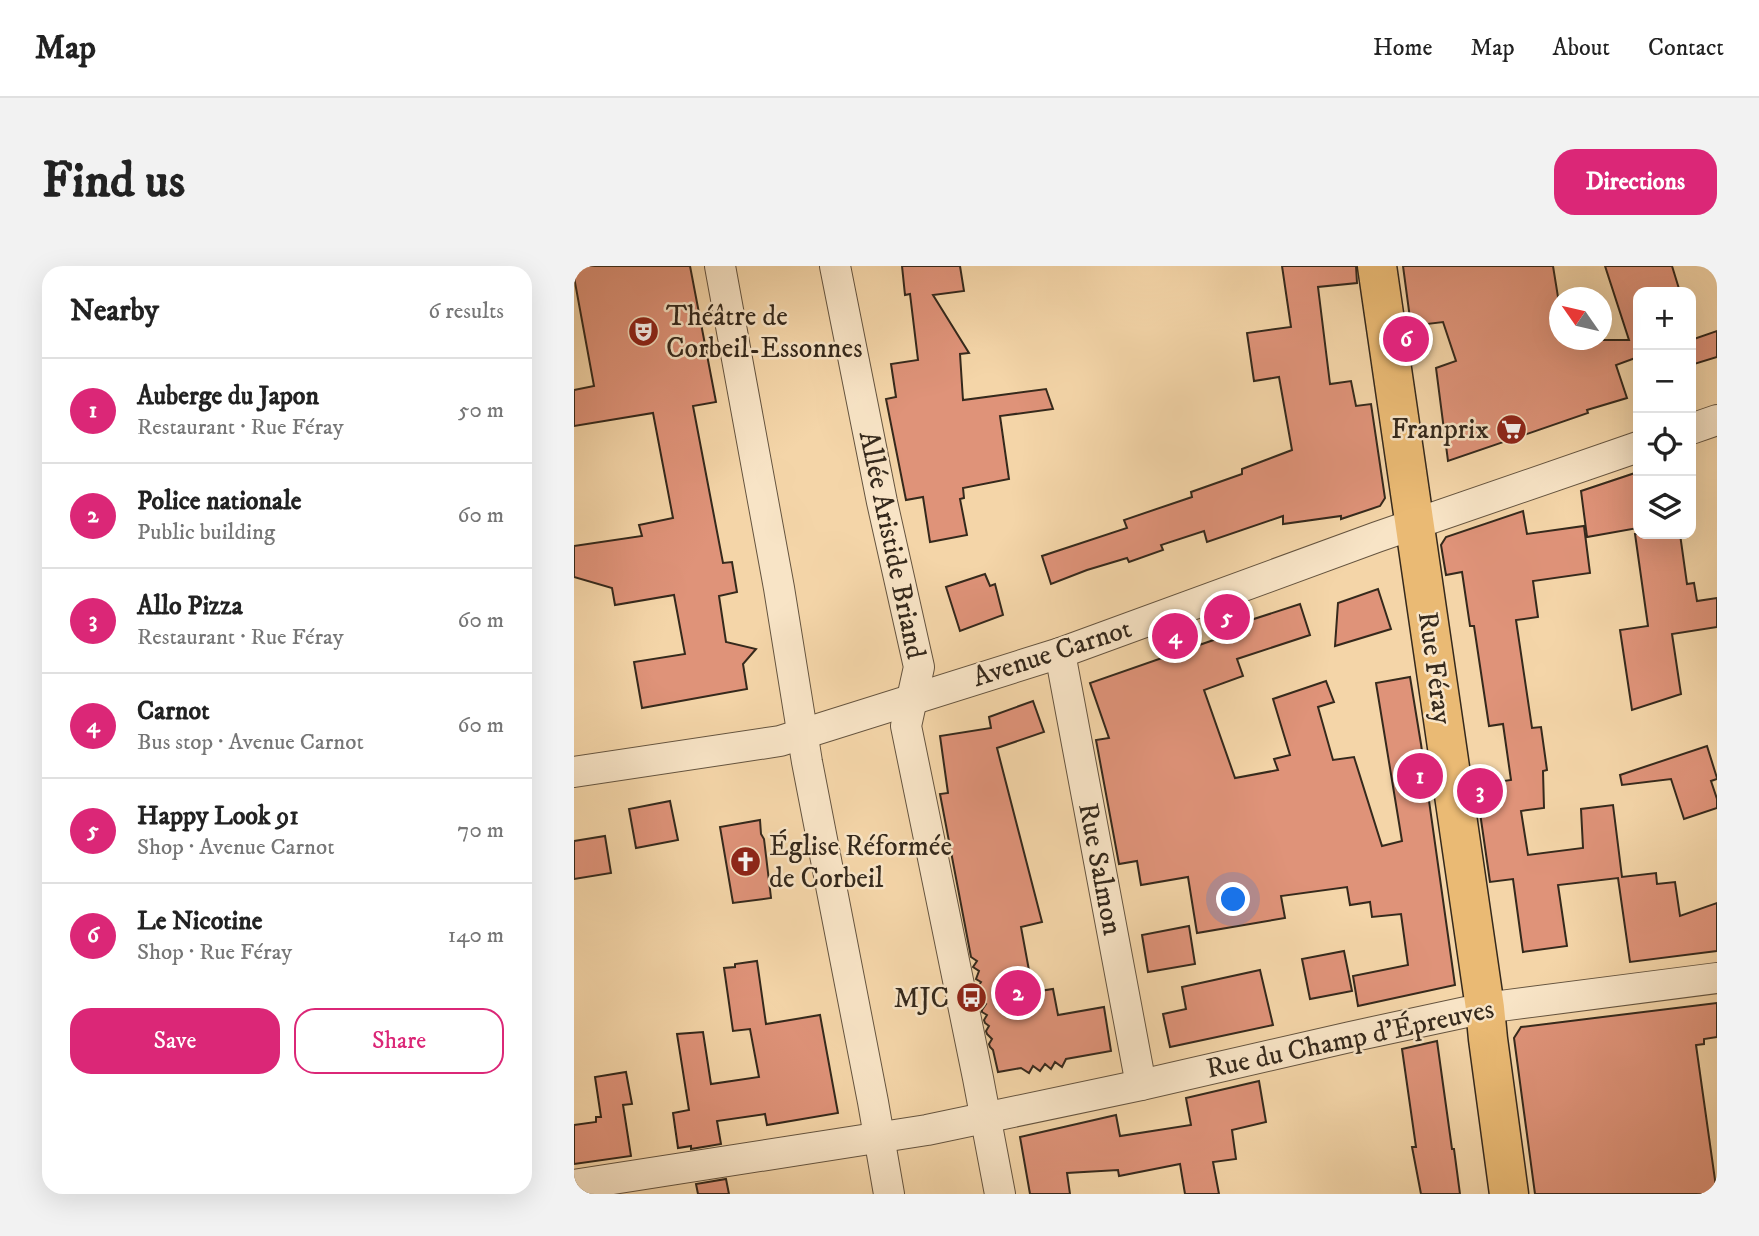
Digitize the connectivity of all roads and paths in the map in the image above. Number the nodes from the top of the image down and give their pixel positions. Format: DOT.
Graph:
graph roads {
  1 [pos="720,266"];
  2 [pos="835,266"];
  3 [pos="1377,266"];
  4 [pos="1717,420"];
  5 [pos="1696,427"];
  6 [pos="1633,449"];
  7 [pos="1415,525"];
  8 [pos="1060,653"];
  9 [pos="912,698"];
  10 [pos="802,735"];
  11 [pos="574,772"];
  12 [pos="1717,978"];
  13 [pos="1485,1008"];
  14 [pos="1141,1086"];
  15 [pos="985,1119"];
  16 [pos="879,1139"];
  17 [pos="574,1185"];
  18 [pos="889,1194"];
  19 [pos="1000,1194"];
  20 [pos="1509,1194"];
  1 -- 10 [label="street"];
  2 -- 9 [label="street, Allée Aristide Briand"];
  3 -- 7 [label="main road, Rue Féray"];
  4 -- 5 [label="street"];
  6 -- 7 [label="street, Avenue Carnot"];
  7 -- 8 [label="street, Avenue Carnot"];
  7 -- 13 [label="main road, Rue Féray"];
  8 -- 9 [label="street, Avenue Carnot"];
  8 -- 14 [label="street, Rue Salmon"];
  9 -- 10 [label="street, Avenue Carnot"];
  9 -- 15 [label="street, Allée Aristide Briand"];
  10 -- 11 [label="street, Avenue Carnot"];
  10 -- 16 [label="street"];
  12 -- 13 [label="street, Rue du Champ d'Épreuves"];
  13 -- 14 [label="street, Rue du Champ d'Épreuves"];
  13 -- 20 [label="main road, Rue Féray"];
  14 -- 15 [label="street, Rue du Champ d'Épreuves"];
  15 -- 16 [label="street, Rue du Champ d'Épreuves"];
  15 -- 19 [label="street, Allée Aristide Briand"];
  16 -- 17 [label="street, Rue du Champ d'Épreuves"];
  16 -- 18 [label="street"];
}
